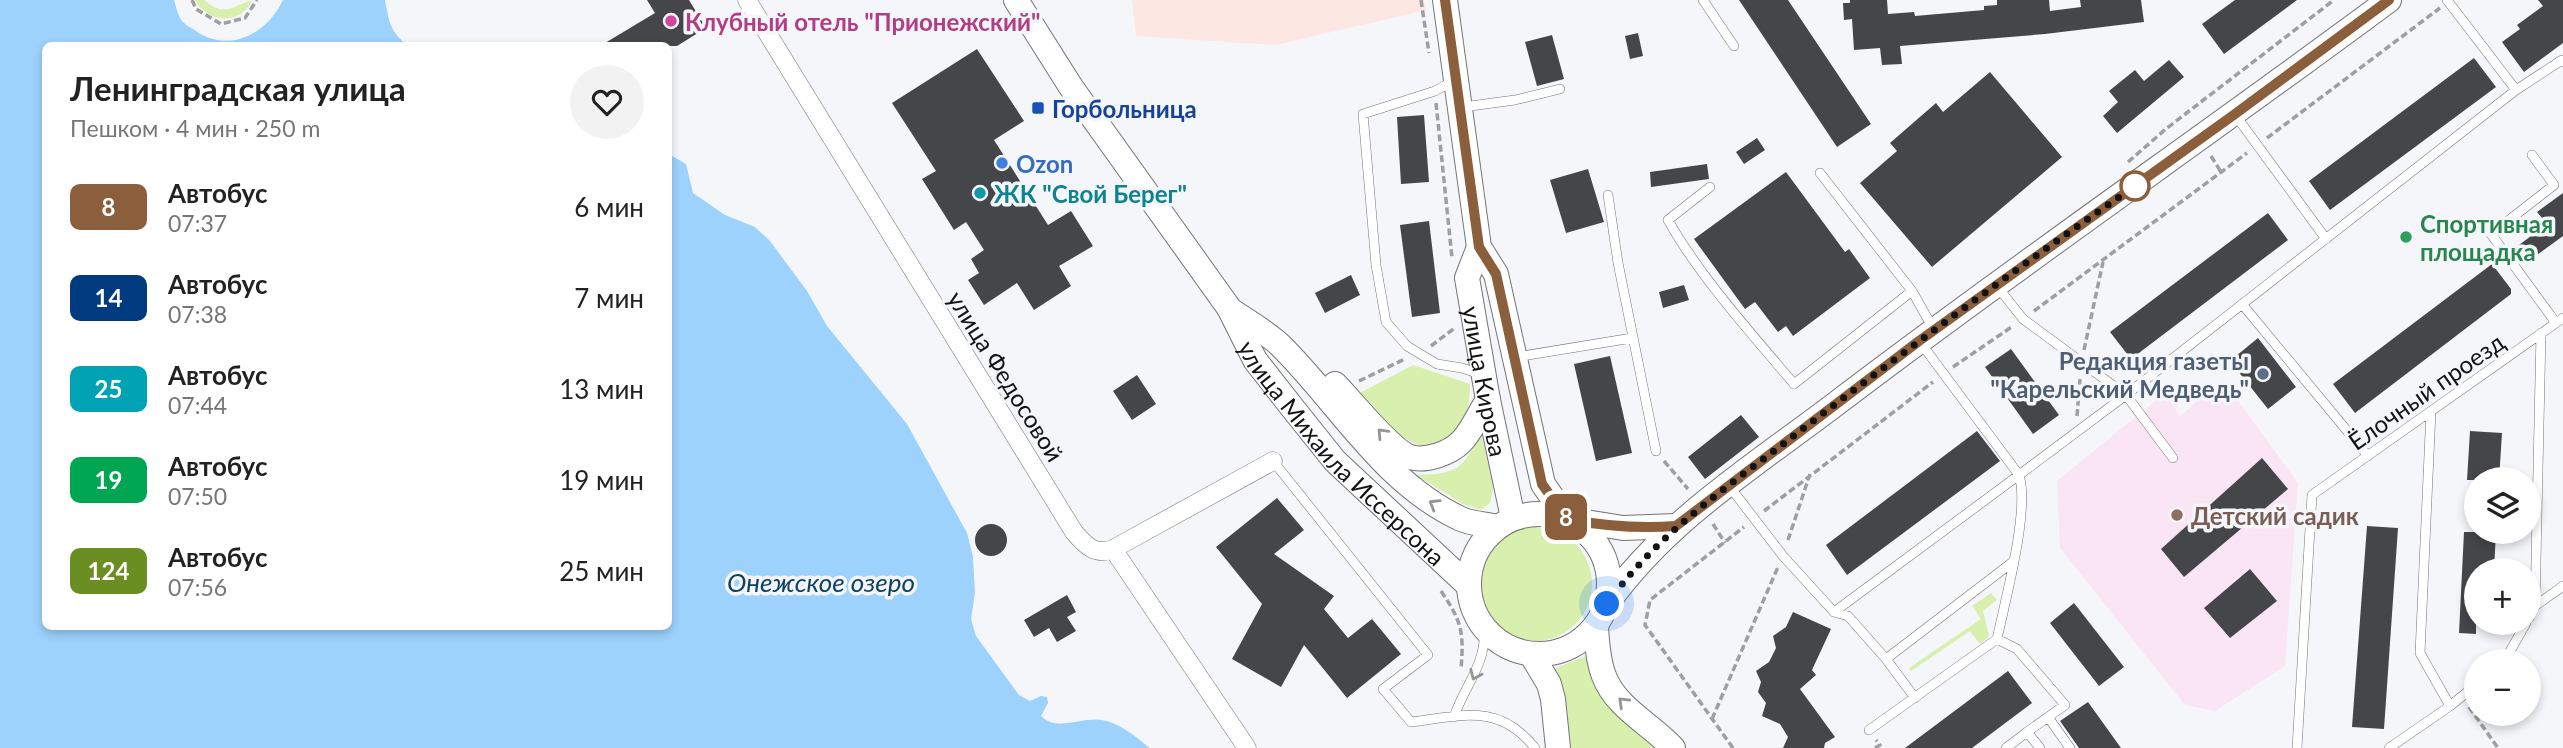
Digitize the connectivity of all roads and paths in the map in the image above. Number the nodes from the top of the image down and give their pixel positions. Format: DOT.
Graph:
graph roads {
  1 [pos="192,0"];
  2 [pos="257,0"];
  3 [pos="747,0"];
  4 [pos="1016,0"];
  5 [pos="1421,0"];
  6 [pos="1445,0"];
  7 [pos="1703,0"];
  8 [pos="2389,0"];
  9 [pos="2448,1"];
  10 [pos="1734,46"];
  11 [pos="2563,62"];
  12 [pos="1457,78"];
  13 [pos="1560,89"];
  14 [pos="2516,90"];
  15 [pos="1435,91"];
  16 [pos="1461,107"];
  17 [pos="2235,114"];
  18 [pos="2257,146"];
  19 [pos="2532,155"];
  20 [pos="1820,173"];
  21 [pos="1710,187"];
  22 [pos="1608,195"];
  23 [pos="2326,239"];
  24 [pos="1479,247"];
  25 [pos="2103,260"];
  26 [pos="1453,268"];
  27 [pos="1996,285"];
  28 [pos="1912,291"];
  29 [pos="2242,304"];
  30 [pos="1228,308"];
  31 [pos="2023,319"];
  32 [pos="2559,320"];
  33 [pos="1458,326"];
  34 [pos="2541,333"];
  35 [pos="1926,335"];
  36 [pos="1632,338"];
  37 [pos="1278,343"];
  38 [pos="1418,353"];
  39 [pos="1515,357"];
  40 [pos="2082,362"];
  41 [pos="1944,374"];
  42 [pos="1353,384"];
  43 [pos="1486,388"];
  44 [pos="2126,395"];
  45 [pos="2431,411"];
  46 [pos="2076,432"];
  47 [pos="1656,452"];
  48 [pos="2368,456"];
  49 [pos="2174,458"];
  50 [pos="1273,461"];
  51 [pos="1811,473"];
  52 [pos="2020,475"];
  53 [pos="1729,485"];
  54 [pos="1692,493"];
  55 [pos="1567,519"];
  56 [pos="1505,523"];
  57 [pos="1676,526"];
  58 [pos="1113,549"];
  59 [pos="1783,556"];
  60 [pos="2536,558"];
  61 [pos="2014,561"];
  62 [pos="1468,585"];
  63 [pos="2563,586"];
  64 [pos="1440,590"];
  65 [pos="2541,602"];
  66 [pos="1607,604"];
  67 [pos="1834,611"];
  68 [pos="1596,627"];
  69 [pos="1485,629"];
  70 [pos="1997,639"];
  71 [pos="1531,654"];
  72 [pos="1886,659"];
  73 [pos="1460,678"];
  74 [pos="2462,697"];
  75 [pos="1915,698"];
  76 [pos="2450,706"];
  77 [pos="1454,717"];
  78 [pos="2048,717"];
  79 [pos="1712,719"];
  80 [pos="1869,730"];
  81 [pos="2027,732"];
  82 [pos="1247,748"];
  83 [pos="1535,748"];
  84 [pos="1558,748"];
  85 [pos="1673,748"];
  86 [pos="2006,748"];
  87 [pos="2040,748"];
  88 [pos="2070,748"];
  89 [pos="2297,748"];
  90 [pos="2389,748"];
  91 [pos="2498,748"];
  1 -- 2 [label="path"];
  3 -- 58 [label="street, улица Федосовой"];
  4 -- 30 [label="main road, улица Михаила Иссерсона"];
  5 -- 15 [label="path"];
  6 -- 12 [label="main road, улица Кирова"];
  7 -- 10 [label="lane"];
  8 -- 17 [label="main road"];
  9 -- 14 [label="lane"];
  9 -- 18 [label="path"];
  11 -- 14 [label="lane"];
  12 -- 15 [label="lane"];
  12 -- 16 [label="main road, улица Кирова"];
  13 -- 16 [label="lane"];
  14 -- 23 [label="lane"];
  15 -- 26 [label="path"];
  15 -- 38 [label="lane"];
  16 -- 24 [label="main road, улица Кирова"];
  17 -- 18 [label="lane"];
  17 -- 27 [label="main road"];
  18 -- 23 [label="lane"];
  18 -- 25 [label="path"];
  19 -- 32 [label="lane"];
  20 -- 28 [label="lane"];
  21 -- 28 [label="lane"];
  22 -- 36 [label="lane"];
  23 -- 29 [label="lane"];
  24 -- 39 [label="main road, улица Кирова"];
  24 -- 43 [label="main road, улица Кирова"];
  25 -- 31 [label="path"];
  25 -- 40 [label="path"];
  27 -- 31 [label="lane"];
  27 -- 35 [label="main road"];
  28 -- 35 [label="lane"];
  29 -- 44 [label="lane"];
  29 -- 48 [label="lane"];
  30 -- 37 [label="main road, улица Михаила Иссерсона"];
  30 -- 62 [label="main road, улица Михаила Иссерсона"];
  31 -- 40 [label="lane"];
  31 -- 41 [label="path"];
  32 -- 34 [label="lane, Ёлочный проезд"];
  33 -- 38 [label="path"];
  34 -- 45 [label="lane, Ёлочный проезд"];
  34 -- 60 [label="lane"];
  35 -- 41 [label="lane"];
  35 -- 53 [label="main road"];
  36 -- 39 [label="lane"];
  36 -- 47 [label="lane"];
  43 -- 37 [label="main road, one-way"];
  56 -- 37 [label="main road, улица Михаила Иссерсона, one-way"];
  38 -- 42 [label="path"];
  38 -- 43 [label="lane"];
  39 -- 55 [label="main road, улица Кирова"];
  40 -- 44 [label="lane"];
  40 -- 46 [label="path"];
  41 -- 52 [label="lane"];
  43 -- 56 [label="main road, улица Кирова"];
  44 -- 46 [label="lane"];
  44 -- 49 [label="lane"];
  45 -- 48 [label="lane, Ёлочный проезд"];
  45 -- 76 [label="lane"];
  46 -- 52 [label="lane"];
  47 -- 54 [label="path"];
  48 -- 89 [label="lane, Ёлочный проезд"];
  50 -- 58 [label="street"];
  50 -- 77 [label="lane"];
  51 -- 59 [label="path"];
  52 -- 61 [label="lane"];
  52 -- 67 [label="lane"];
  53 -- 57 [label="main road"];
  53 -- 59 [label="lane"];
  55 -- 56 [label="main road"];
  55 -- 57 [label="main road"];
  55 -- 66 [label="main road"];
  56 -- 62 [label="main road"];
  57 -- 66 [label="main road"];
  58 -- 82 [label="street"];
  59 -- 67 [label="lane"];
  59 -- 79 [label="path"];
  61 -- 70 [label="lane"];
  61 -- 72 [label="lane"];
  62 -- 69 [label="main road"];
  63 -- 65 [label="lane"];
  64 -- 73 [label="path"];
  66 -- 68 [label="main road"];
  67 -- 72 [label="lane"];
  68 -- 71 [label="main road"];
  85 -- 68 [label="main road, one-way"];
  69 -- 71 [label="main road"];
  69 -- 77 [label="lane, one-way"];
  70 -- 75 [label="lane"];
  70 -- 78 [label="lane"];
  71 -- 84 [label="main road"];
  72 -- 75 [label="lane"];
  74 -- 76 [label="lane"];
  74 -- 91 [label="path"];
  75 -- 80 [label="lane"];
  76 -- 90 [label="lane"];
  77 -- 83 [label="lane"];
  78 -- 81 [label="lane"];
  78 -- 88 [label="lane"];
  81 -- 86 [label="lane"];
  81 -- 87 [label="lane"];
}
